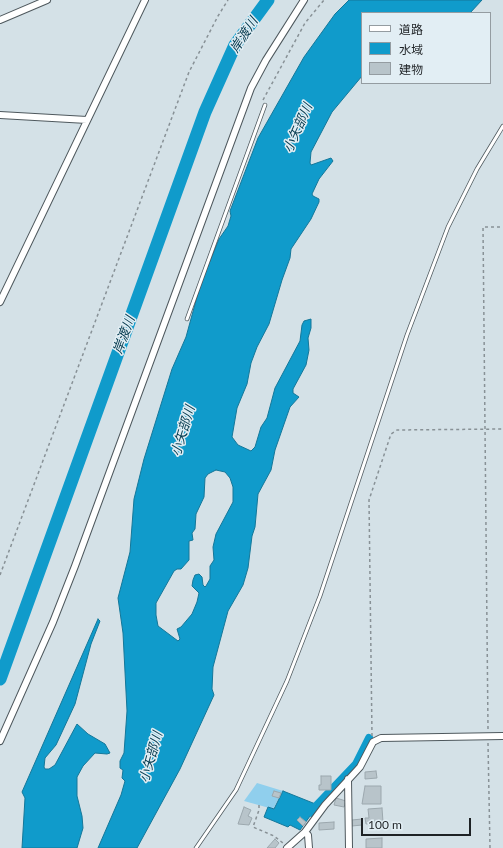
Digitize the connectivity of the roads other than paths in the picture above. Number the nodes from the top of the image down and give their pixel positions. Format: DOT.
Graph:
graph roads {
  1 [pos="47,0"];
  2 [pos="145,0"];
  3 [pos="304,0"];
  4 [pos="0,20"];
  5 [pos="265,105"];
  6 [pos="0,115"];
  7 [pos="87,120"];
  8 [pos="503,126"];
  9 [pos="0,302"];
  10 [pos="187,319"];
  11 [pos="503,736"];
  12 [pos="0,741"];
  13 [pos="348,779"];
  14 [pos="305,832"];
  15 [pos="196,848"];
  16 [pos="288,848"];
  17 [pos="309,848"];
  18 [pos="349,848"];
  1 -- 4 [label="street"];
  2 -- 7 [label="street"];
  3 -- 12 [label="street"];
  5 -- 10 [label="lane"];
  6 -- 7 [label="street"];
  7 -- 9 [label="street"];
  8 -- 15 [label="lane"];
  11 -- 13 [label="street"];
  13 -- 14 [label="street"];
  13 -- 18 [label="street"];
  14 -- 16 [label="street"];
  14 -- 17 [label="street"];
}
